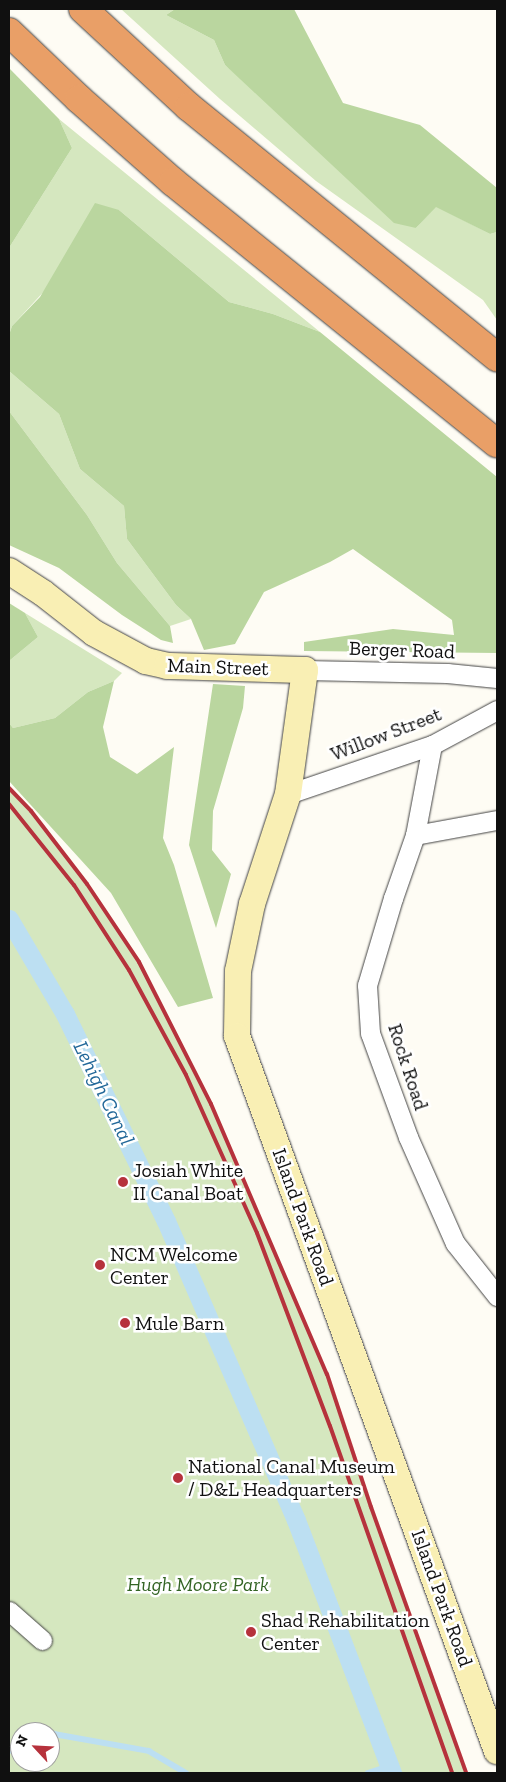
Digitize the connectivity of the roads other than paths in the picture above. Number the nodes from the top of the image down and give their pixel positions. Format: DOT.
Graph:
graph roads {
  1 [pos="83,9"];
  2 [pos="9,32"];
  3 [pos="497,357"];
  4 [pos="497,443"];
  5 [pos="9,571"];
  6 [pos="305,670"];
  7 [pos="497,678"];
  8 [pos="497,710"];
  9 [pos="432,745"];
  10 [pos="288,794"];
  11 [pos="497,820"];
  12 [pos="415,835"];
  13 [pos="497,1296"];
  14 [pos="9,1611"];
  15 [pos="42,1640"];
  16 [pos="497,1751"];
  1 -- 3 [label="highway"];
  2 -- 4 [label="highway"];
  5 -- 6 [label="main road, Main Street"];
  6 -- 7 [label="street, Berger Road"];
  6 -- 10 [label="main road, Island Park Road"];
  8 -- 9 [label="street, Willow Street"];
  9 -- 10 [label="street, Willow Street"];
  9 -- 12 [label="street, Rock Road"];
  10 -- 16 [label="main road, Island Park Road"];
  11 -- 12 [label="street"];
  12 -- 13 [label="street, Rock Road"];
  14 -- 15 [label="street"];
}
